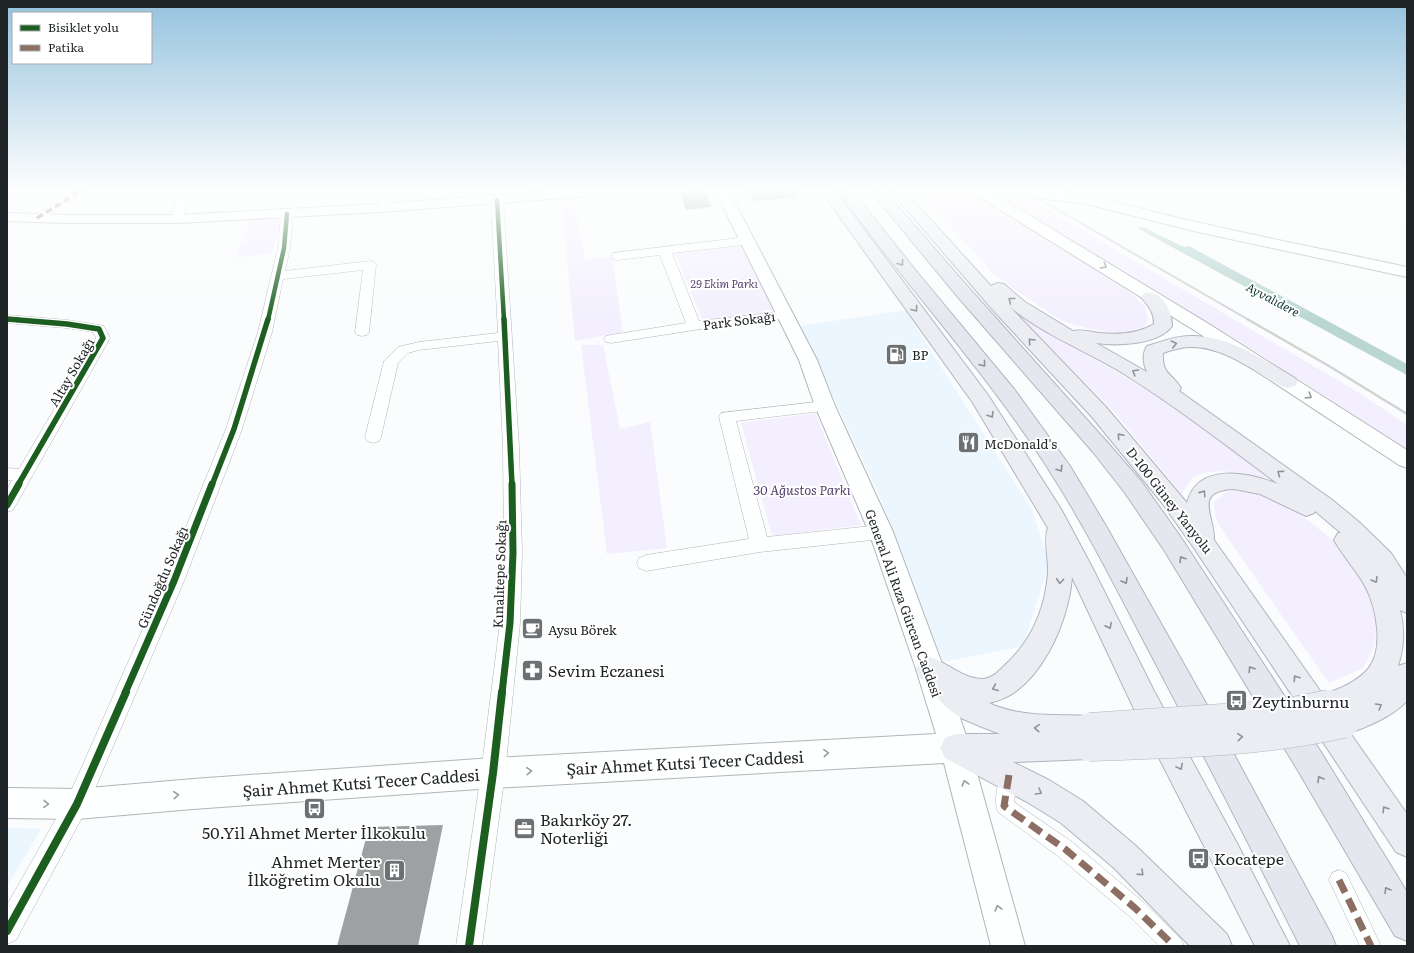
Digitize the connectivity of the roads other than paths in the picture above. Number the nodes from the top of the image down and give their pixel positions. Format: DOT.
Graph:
graph roads {
  1 [pos="285,232"];
  2 [pos="499,232"];
  3 [pos="743,232"];
  4 [pos="859,232"];
  5 [pos="878,232"];
  6 [pos="913,232"];
  7 [pos="934,232"];
  8 [pos="1049,232"];
  9 [pos="1223,232"];
  10 [pos="1258,232"];
  11 [pos="748,241"];
  12 [pos="946,246"];
  13 [pos="665,251"];
  14 [pos="617,256"];
  15 [pos="1407,265"];
  16 [pos="1407,272"];
  17 [pos="278,276"];
  18 [pos="1150,296"];
  19 [pos="785,315"];
  20 [pos="7,319"];
  21 [pos="694,326"];
  22 [pos="1052,327"];
  23 [pos="362,332"];
  24 [pos="504,336"];
  25 [pos="611,339"];
  26 [pos="1288,382"];
  27 [pos="825,406"];
  28 [pos="1192,409"];
  29 [pos="374,437"];
  30 [pos="1407,460"];
  31 [pos="7,474"];
  32 [pos="25,475"];
  33 [pos="7,505"];
  34 [pos="1053,515"];
  35 [pos="881,532"];
  36 [pos="1204,544"];
  37 [pos="760,545"];
  38 [pos="646,563"];
  39 [pos="1407,602"];
  40 [pos="930,669"];
  41 [pos="1407,675"];
  42 [pos="1336,714"];
  43 [pos="1089,737"];
  44 [pos="955,748"];
  45 [pos="493,773"];
  46 [pos="1009,775"];
  47 [pos="7,803"];
  48 [pos="77,804"];
  49 [pos="1407,841"];
  50 [pos="1339,880"];
  51 [pos="1407,924"];
  52 [pos="7,931"];
  53 [pos="469,946"];
  54 [pos="1008,946"];
  55 [pos="1174,946"];
  56 [pos="1215,946"];
  57 [pos="1273,946"];
  58 [pos="1319,946"];
  59 [pos="1371,946"];
  1 -- 17 [label="street, Gündoğdu Sokağı"];
  2 -- 24 [label="street, Kınalıtepe Sokağı"];
  3 -- 11 [label="main road, General Ali Rıza Gürcan Caddesi"];
  4 -- 34 [label="main road, one-way"];
  5 -- 58 [label="highway, one-way"];
  51 -- 6 [label="highway, one-way"];
  7 -- 12 [label="main road, D-100 Güney Yanyolu"];
  8 -- 18 [label="main road, one-way"];
  9 -- 16 [label="main road"];
  10 -- 15 [label="main road"];
  11 -- 13 [label="street"];
  11 -- 19 [label="main road, General Ali Rıza Gürcan Caddesi"];
  22 -- 12 [label="main road, one-way"];
  36 -- 12 [label="main road, D-100 Güney Yanyolu, one-way"];
  13 -- 14 [label="street"];
  13 -- 21 [label="street, Park Sokağı"];
  17 -- 23 [label="street"];
  17 -- 48 [label="street, Gündoğdu Sokağı"];
  18 -- 22 [label="main road"];
  18 -- 26 [label="main road"];
  19 -- 21 [label="street, Park Sokağı"];
  19 -- 27 [label="main road, General Ali Rıza Gürcan Caddesi"];
  20 -- 32 [label="street, Altay Sokağı"];
  21 -- 25 [label="street, Park Sokağı"];
  28 -- 22 [label="main road, one-way"];
  24 -- 29 [label="street"];
  24 -- 45 [label="street, Kınalıtepe Sokağı"];
  28 -- 26 [label="main road, one-way"];
  26 -- 30 [label="main road, one-way"];
  27 -- 35 [label="main road, General Ali Rıza Gürcan Caddesi"];
  27 -- 37 [label="street"];
  39 -- 28 [label="main road, one-way"];
  31 -- 32 [label="street"];
  32 -- 33 [label="street, Altay Sokağı"];
  34 -- 40 [label="main road, one-way"];
  34 -- 57 [label="main road, one-way"];
  35 -- 37 [label="street"];
  35 -- 40 [label="main road, General Ali Rıza Gürcan Caddesi"];
  36 -- 42 [label="main road, one-way"];
  49 -- 36 [label="main road, D-100 Güney Yanyolu, one-way"];
  37 -- 38 [label="street"];
  43 -- 40 [label="main road, one-way"];
  40 -- 44 [label="main road, General Ali Rıza Gürcan Caddesi"];
  42 -- 41 [label="main road, one-way"];
  42 -- 43 [label="main road, bridge"];
  43 -- 44 [label="main road"];
  45 -- 44 [label="main road, Şair Ahmet Kutsi Tecer Caddesi, one-way"];
  44 -- 46 [label="main road"];
  54 -- 44 [label="main road, General Ali Rıza Gürcan Caddesi, one-way"];
  48 -- 45 [label="main road, Şair Ahmet Kutsi Tecer Caddesi, one-way"];
  45 -- 53 [label="street, Kınalıtepe Sokağı"];
  46 -- 55 [label="street"];
  46 -- 56 [label="main road, one-way"];
  47 -- 48 [label="main road, Şair Ahmet Kutsi Tecer Caddesi, one-way"];
  48 -- 52 [label="street, Gündoğdu Sokağı"];
  50 -- 59 [label="street"];
}
